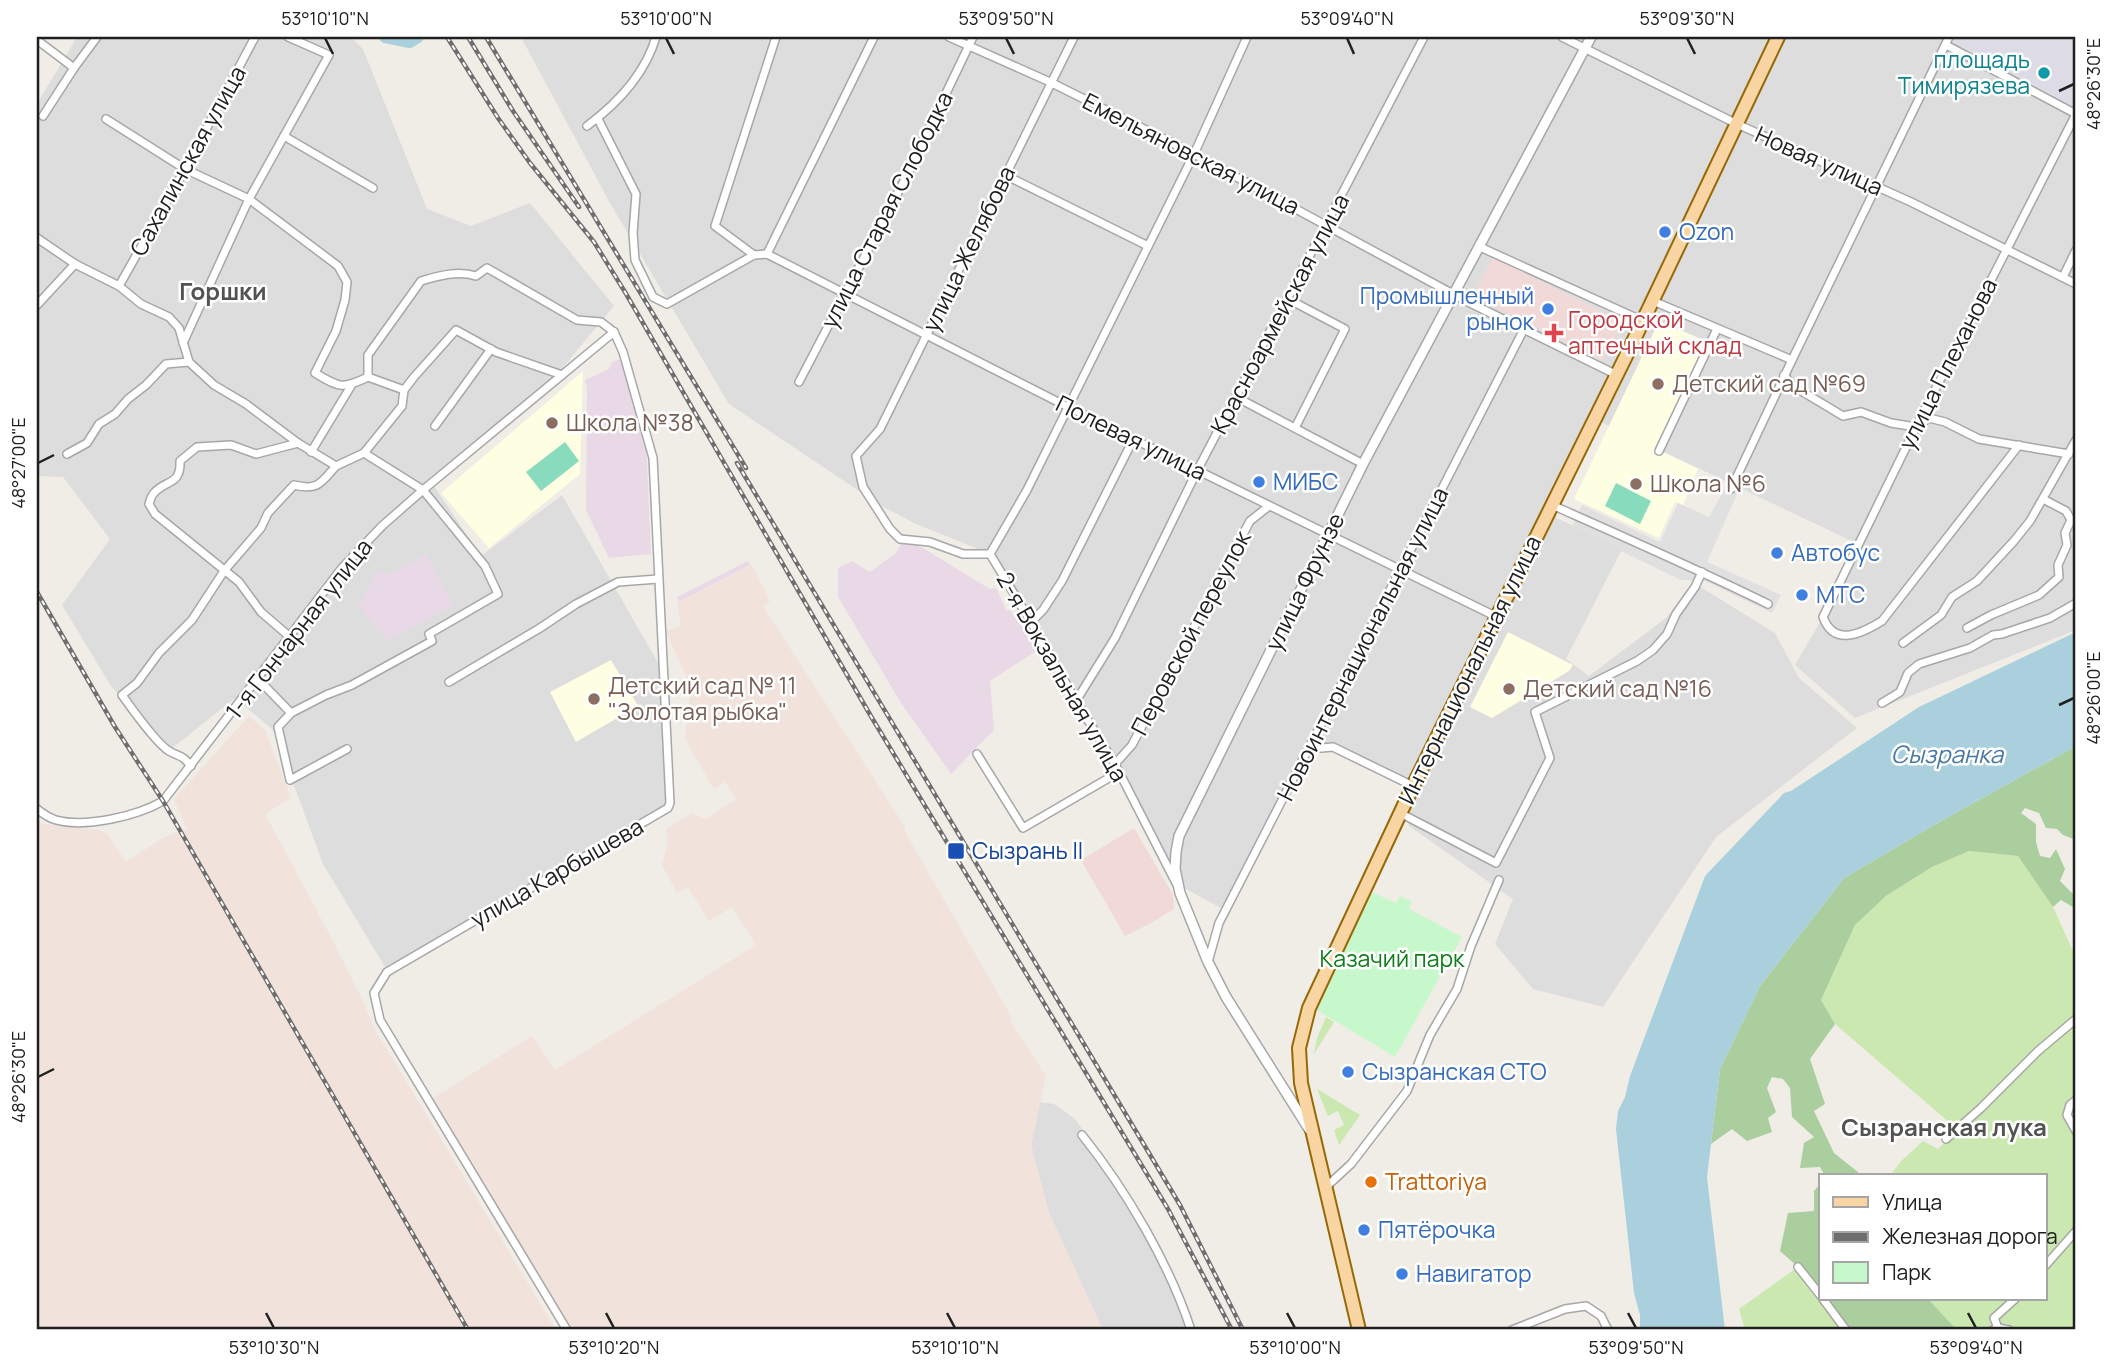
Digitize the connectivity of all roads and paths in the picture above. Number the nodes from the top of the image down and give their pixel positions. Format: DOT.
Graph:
graph roads {
  1 [pos="97,37"];
  2 [pos="255,37"];
  3 [pos="288,37"];
  4 [pos="656,37"];
  5 [pos="776,37"];
  6 [pos="874,37"];
  7 [pos="949,37"];
  8 [pos="974,37"];
  9 [pos="1074,37"];
  10 [pos="1247,37"];
  11 [pos="1424,37"];
  12 [pos="1562,37"];
  13 [pos="1591,37"];
  14 [pos="1778,37"];
  15 [pos="37,40"];
  16 [pos="1947,41"];
  17 [pos="969,46"];
  18 [pos="1585,49"];
  19 [pos="74,68"];
  20 [pos="1050,82"];
  21 [pos="2076,114"];
  22 [pos="43,116"];
  23 [pos="106,119"];
  24 [pos="597,119"];
  25 [pos="1737,124"];
  26 [pos="587,126"];
  27 [pos="284,136"];
  28 [pos="1194,154"];
  29 [pos="185,169"];
  30 [pos="1005,175"];
  31 [pos="1877,187"];
  32 [pos="373,188"];
  33 [pos="249,199"];
  34 [pos="1327,224"];
  35 [pos="37,238"];
  36 [pos="1148,246"];
  37 [pos="1480,247"];
  38 [pos="2007,249"];
  39 [pos="2076,250"];
  40 [pos="767,254"];
  41 [pos="754,255"];
  42 [pos="75,264"];
  43 [pos="2063,276"];
  44 [pos="2076,284"];
  45 [pos="119,286"];
  46 [pos="1455,293"];
  47 [pos="846,294"];
  48 [pos="1288,299"];
  49 [pos="1653,301"];
  50 [pos="37,305"];
  51 [pos="1643,321"];
  52 [pos="1524,329"];
  53 [pos="1717,329"];
  54 [pos="614,332"];
  55 [pos="927,335"];
  56 [pos="183,344"];
  57 [pos="491,349"];
  58 [pos="1792,360"];
  59 [pos="190,362"];
  60 [pos="1617,374"];
  61 [pos="562,375"];
  62 [pos="1784,375"];
  63 [pos="368,377"];
  64 [pos="799,382"];
  65 [pos="351,386"];
  66 [pos="404,390"];
  67 [pos="1236,397"];
  68 [pos="1068,407"];
  69 [pos="435,426"];
  70 [pos="1916,427"];
  71 [pos="1296,428"];
  72 [pos="1133,440"];
  73 [pos="2076,440"];
  74 [pos="298,443"];
  75 [pos="2019,445"];
  76 [pos="1659,451"];
  77 [pos="310,452"];
  78 [pos="2072,452"];
  79 [pos="364,453"];
  80 [pos="67,454"];
  81 [pos="856,456"];
  82 [pos="1363,464"];
  83 [pos="336,466"];
  84 [pos="1197,471"];
  85 [pos="1731,489"];
  86 [pos="423,490"];
  87 [pos="2043,499"];
  88 [pos="1552,504"];
  89 [pos="1269,506"];
  90 [pos="1328,534"];
  91 [pos="990,555"];
  92 [pos="1401,570"];
  93 [pos="225,571"];
  94 [pos="1702,572"];
  95 [pos="658,579"];
  96 [pos="2076,603"];
  97 [pos="1768,604"];
  98 [pos="1496,617"];
  99 [pos="1031,621"];
  100 [pos="1967,628"];
  101 [pos="289,637"];
  102 [pos="1903,643"];
  103 [pos="258,679"];
  104 [pos="449,682"];
  105 [pos="1076,701"];
  106 [pos="1882,703"];
  107 [pos="291,713"];
  108 [pos="347,749"];
  109 [pos="1310,749"];
  110 [pos="977,754"];
  111 [pos="191,766"];
  112 [pos="1117,768"];
  113 [pos="1413,786"];
  114 [pos="37,809"];
  115 [pos="1400,813"];
  116 [pos="1499,880"];
  117 [pos="1181,893"];
  118 [pos="1208,962"];
  119 [pos="2076,1019"];
  120 [pos="1301,1083"];
  121 [pos="1283,1090"];
  122 [pos="2076,1100"];
  123 [pos="2076,1131"];
  124 [pos="1312,1134"];
  125 [pos="1082,1135"];
  126 [pos="1946,1139"];
  127 [pos="1325,1187"];
  128 [pos="2076,1231"];
  129 [pos="2046,1265"];
  130 [pos="1797,1267"];
  131 [pos="1819,1293"];
  132 [pos="1824,1300"];
  133 [pos="2014,1300"];
  134 [pos="1995,1329"];
  135 [pos="567,1330"];
  136 [pos="1191,1330"];
  137 [pos="1359,1330"];
  138 [pos="1512,1330"];
  139 [pos="1608,1330"];
  140 [pos="1846,1330"];
  141 [pos="2009,1330"];
  1 -- 19 [label="street"];
  2 -- 29 [label="street, Сахалинская улица"];
  3 -- 27 [label="street"];
  4 -- 24 [label="street"];
  5 -- 41 [label="street"];
  6 -- 40 [label="street"];
  7 -- 17 [label="street, Емельяновская улица"];
  8 -- 17 [label="street, улица Старая Слободка"];
  9 -- 20 [label="street, улица Желябова"];
  10 -- 28 [label="street"];
  11 -- 34 [label="street, Красноармейская улица"];
  12 -- 18 [label="street, Новая улица"];
  13 -- 18 [label="street, улица Фрунзе"];
  14 -- 25 [label="main road, Интернациональная улица"];
  15 -- 19 [label="street"];
  16 -- 21 [label="street"];
  16 -- 31 [label="street"];
  17 -- 20 [label="street, Емельяновская улица"];
  17 -- 47 [label="street, улица Старая Слободка"];
  18 -- 25 [label="street, Новая улица"];
  18 -- 37 [label="street, улица Фрунзе"];
  19 -- 22 [label="street"];
  20 -- 28 [label="street, Емельяновская улица"];
  20 -- 30 [label="street, улица Желябова"];
  21 -- 38 [label="street, улица Плеханова"];
  23 -- 29 [label="street"];
  24 -- 26 [label="street"];
  24 -- 41 [label="street"];
  25 -- 31 [label="street, Новая улица"];
  25 -- 49 [label="main road, Интернациональная улица"];
  27 -- 32 [label="street"];
  27 -- 33 [label="street"];
  28 -- 34 [label="street, Емельяновская улица"];
  28 -- 36 [label="street"];
  29 -- 33 [label="street"];
  29 -- 45 [label="street, Сахалинская улица"];
  30 -- 36 [label="street"];
  30 -- 55 [label="street, улица Желябова"];
  31 -- 38 [label="street, Новая улица"];
  31 -- 58 [label="street"];
  33 -- 56 [label="street"];
  33 -- 65 [label="street"];
  34 -- 46 [label="street, Емельяновская улица"];
  34 -- 48 [label="street, Красноармейская улица"];
  35 -- 42 [label="street"];
  36 -- 68 [label="street"];
  37 -- 46 [label="street, улица Фрунзе"];
  37 -- 51 [label="street"];
  38 -- 43 [label="street, Новая улица"];
  38 -- 70 [label="street, улица Плеханова"];
  39 -- 43 [label="street"];
  40 -- 41 [label="street"];
  40 -- 47 [label="street, Полевая улица"];
  42 -- 45 [label="street"];
  42 -- 50 [label="street"];
  43 -- 44 [label="street, Новая улица"];
  45 -- 56 [label="street"];
  46 -- 52 [label="street, Емельяновская улица"];
  46 -- 82 [label="street, улица Фрунзе"];
  47 -- 55 [label="street, Полевая улица"];
  47 -- 64 [label="street, улица Старая Слободка"];
  48 -- 67 [label="street, Красноармейская улица"];
  48 -- 71 [label="street"];
  49 -- 51 [label="main road, Интернациональная улица"];
  49 -- 53 [label="street"];
  51 -- 60 [label="main road, Интернациональная улица"];
  52 -- 60 [label="street, Емельяновская улица"];
  52 -- 92 [label="street, Новоинтернациональная улица"];
  53 -- 58 [label="street"];
  53 -- 76 [label="street"];
  54 -- 61 [label="street, 1-я Гончарная улица"];
  54 -- 63 [label="street"];
  54 -- 95 [label="street, улица Карбышева"];
  55 -- 68 [label="street, Полевая улица"];
  55 -- 81 [label="street, улица Желябова"];
  56 -- 59 [label="street"];
  57 -- 61 [label="street"];
  57 -- 66 [label="street"];
  57 -- 69 [label="street"];
  58 -- 62 [label="street"];
  59 -- 74 [label="street"];
  59 -- 80 [label="street"];
  60 -- 88 [label="main road, Интернациональная улица"];
  61 -- 86 [label="street, 1-я Гончарная улица"];
  62 -- 70 [label="street"];
  62 -- 85 [label="street"];
  63 -- 65 [label="street"];
  63 -- 66 [label="street"];
  65 -- 77 [label="street"];
  66 -- 79 [label="street"];
  67 -- 71 [label="street"];
  67 -- 84 [label="street, Красноармейская улица"];
  68 -- 72 [label="street, Полевая улица"];
  68 -- 91 [label="street"];
  70 -- 75 [label="street"];
  70 -- 75 [label="street, улица Плеханова"];
  71 -- 82 [label="street"];
  72 -- 84 [label="street, Полевая улица"];
  72 -- 99 [label="street"];
  73 -- 78 [label="street"];
  74 -- 77 [label="street"];
  74 -- 93 [label="street"];
  75 -- 78 [label="street"];
  77 -- 83 [label="street"];
  78 -- 87 [label="street"];
  79 -- 83 [label="street"];
  79 -- 86 [label="street"];
  81 -- 91 [label="street, 2-я Вокзальная улица"];
  82 -- 90 [label="street, улица Фрунзе"];
  83 -- 93 [label="street"];
  84 -- 89 [label="street, Полевая улица"];
  84 -- 105 [label="street, Красноармейская улица"];
  86 -- 101 [label="street, 1-я Гончарная улица"];
  86 -- 107 [label="street"];
  87 -- 100 [label="street"];
  87 -- 102 [label="street"];
  88 -- 94 [label="street"];
  88 -- 98 [label="main road, Интернациональная улица"];
  89 -- 90 [label="street, Полевая улица"];
  89 -- 112 [label="street, Перовской переулок"];
  90 -- 92 [label="street, Полевая улица"];
  90 -- 117 [label="street, улица Фрунзе"];
  91 -- 99 [label="street, 2-я Вокзальная улица"];
  92 -- 98 [label="street, Полевая улица"];
  92 -- 109 [label="street, Новоинтернациональная улица"];
  93 -- 101 [label="street"];
  93 -- 111 [label="street"];
  94 -- 97 [label="street"];
  94 -- 115 [label="street"];
  95 -- 104 [label="street"];
  95 -- 135 [label="street, улица Карбышева"];
  96 -- 106 [label="street"];
  98 -- 113 [label="main road, Интернациональная улица"];
  99 -- 105 [label="street, 2-я Вокзальная улица"];
  101 -- 103 [label="street, 1-я Гончарная улица"];
  103 -- 107 [label="street"];
  103 -- 111 [label="street, 1-я Гончарная улица"];
  105 -- 112 [label="street, 2-я Вокзальная улица"];
  107 -- 108 [label="street"];
  109 -- 113 [label="street"];
  109 -- 118 [label="street, Новоинтернациональная улица"];
  110 -- 112 [label="street"];
  111 -- 114 [label="street, 1-я Гончарная улица"];
  112 -- 117 [label="street, 2-я Вокзальная улица"];
  113 -- 115 [label="main road, Интернациональная улица"];
  115 -- 120 [label="main road, Интернациональная улица"];
  116 -- 127 [label="street"];
  117 -- 118 [label="street, улица Фрунзе"];
  118 -- 121 [label="street, улица Фрунзе"];
  119 -- 126 [label="street"];
  120 -- 121 [label="street"];
  120 -- 124 [label="main road, Интернациональная улица"];
  121 -- 124 [label="street, улица Фрунзе"];
  122 -- 123 [label="street"];
  124 -- 127 [label="main road, Интернациональная улица"];
  125 -- 136 [label="street"];
  127 -- 137 [label="main road, Интернациональная улица"];
  128 -- 129 [label="street"];
  130 -- 131 [label="street"];
  132 -- 140 [label="street"];
  133 -- 134 [label="street"];
  134 -- 141 [label="street"];
  138 -- 139 [label="street"];
}
